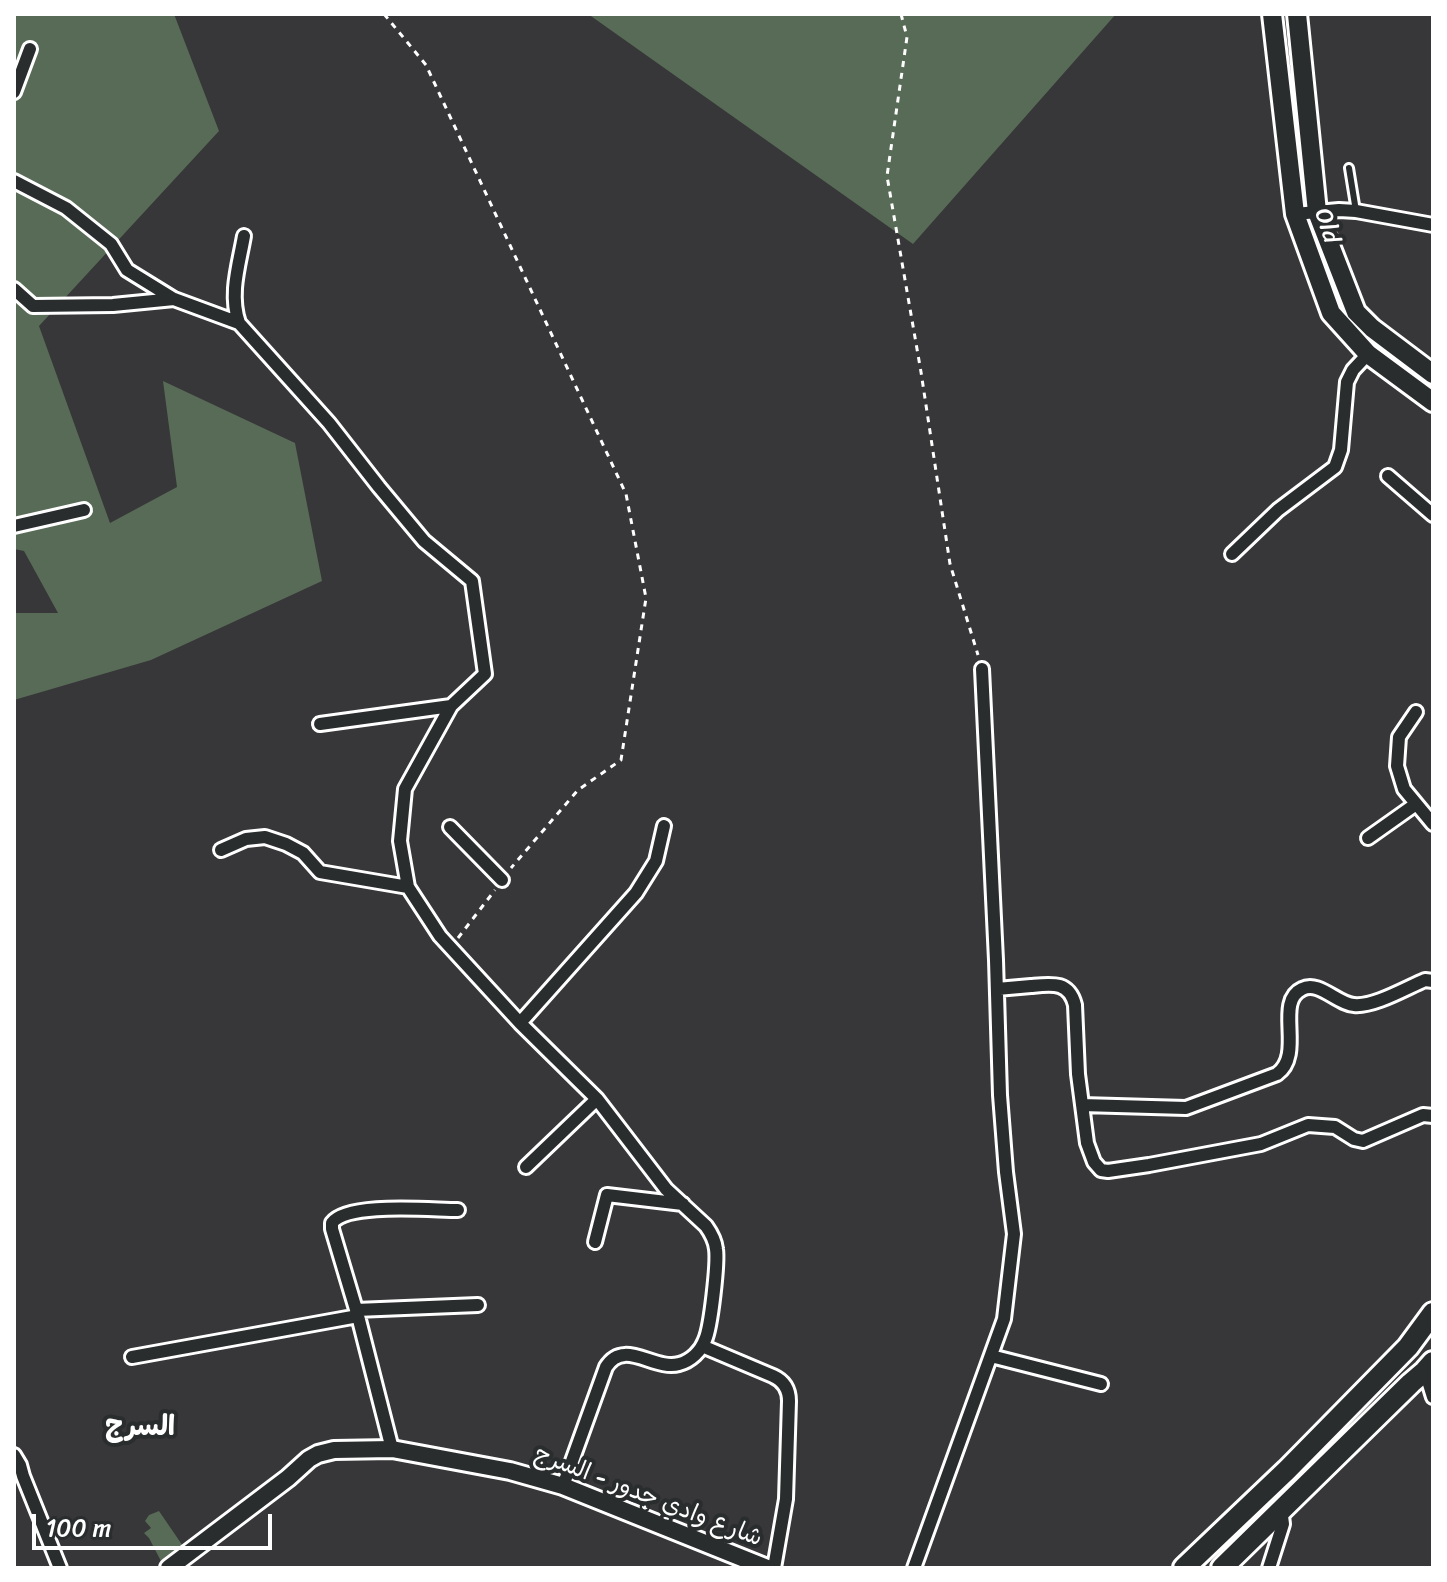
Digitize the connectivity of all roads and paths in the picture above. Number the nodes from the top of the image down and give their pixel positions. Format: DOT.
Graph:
graph roads {
  1 [pos="384,14"];
  2 [pos="901,14"];
  3 [pos="1272,14"];
  4 [pos="1297,14"];
  5 [pos="30,49"];
  6 [pos="14,92"];
  7 [pos="1349,168"];
  8 [pos="14,181"];
  9 [pos="1356,211"];
  10 [pos="1317,212"];
  11 [pos="1295,214"];
  12 [pos="1433,225"];
  13 [pos="244,236"];
  14 [pos="14,289"];
  15 [pos="174,299"];
  16 [pos="239,323"];
  17 [pos="1368,354"];
  18 [pos="1433,374"];
  19 [pos="1433,402"];
  20 [pos="1388,476"];
  21 [pos="84,510"];
  22 [pos="1433,515"];
  23 [pos="14,526"];
  24 [pos="1232,554"];
  25 [pos="982,669"];
  26 [pos="451,706"];
  27 [pos="1416,712"];
  28 [pos="320,724"];
  29 [pos="1416,804"];
  30 [pos="1433,824"];
  31 [pos="664,826"];
  32 [pos="450,827"];
  33 [pos="1368,838"];
  34 [pos="221,850"];
  35 [pos="502,880"];
  36 [pos="408,887"];
  37 [pos="451,947"];
  38 [pos="1433,981"];
  39 [pos="997,989"];
  40 [pos="520,1023"];
  41 [pos="597,1099"];
  42 [pos="1082,1105"];
  43 [pos="1433,1116"];
  44 [pos="526,1167"];
  45 [pos="683,1204"];
  46 [pos="458,1210"];
  47 [pos="595,1242"];
  48 [pos="478,1305"];
  49 [pos="357,1313"];
  50 [pos="1433,1313"];
  51 [pos="702,1346"];
  52 [pos="991,1356"];
  53 [pos="132,1357"];
  54 [pos="1429,1366"];
  55 [pos="1101,1384"];
  56 [pos="1433,1397"];
  57 [pos="392,1449"];
  58 [pos="14,1455"];
  59 [pos="563,1486"];
  60 [pos="1281,1509"];
  61 [pos="920,1566"];
  62 [pos="60,1568"];
  63 [pos="169,1568"];
  64 [pos="767,1568"];
  65 [pos="774,1568"];
  66 [pos="1184,1568"];
  67 [pos="1222,1568"];
  68 [pos="1269,1568"];
  1 -- 35 [label="path"];
  2 -- 25 [label="path"];
  3 -- 11 [label="main road, Old"];
  4 -- 10 [label="main road, Old"];
  5 -- 6 [label="street"];
  7 -- 9 [label="lane"];
  8 -- 15 [label="street"];
  9 -- 10 [label="street"];
  9 -- 12 [label="street"];
  10 -- 11 [label="street"];
  10 -- 18 [label="main road, Old"];
  11 -- 17 [label="main road, Old"];
  13 -- 16 [label="street"];
  14 -- 15 [label="street"];
  15 -- 16 [label="street"];
  16 -- 26 [label="street"];
  17 -- 19 [label="main road, Old"];
  17 -- 24 [label="street"];
  20 -- 22 [label="street"];
  21 -- 23 [label="street"];
  25 -- 39 [label="street"];
  26 -- 28 [label="street"];
  26 -- 36 [label="street"];
  27 -- 29 [label="street"];
  29 -- 30 [label="street"];
  29 -- 33 [label="street"];
  31 -- 40 [label="street"];
  32 -- 35 [label="street"];
  34 -- 36 [label="street"];
  35 -- 37 [label="path"];
  36 -- 37 [label="street"];
  37 -- 40 [label="street"];
  38 -- 42 [label="street"];
  39 -- 42 [label="street"];
  39 -- 52 [label="street"];
  40 -- 41 [label="street"];
  41 -- 44 [label="street"];
  41 -- 45 [label="street"];
  42 -- 43 [label="street"];
  45 -- 47 [label="street"];
  45 -- 51 [label="street"];
  46 -- 49 [label="street"];
  48 -- 49 [label="street"];
  49 -- 53 [label="street"];
  49 -- 57 [label="street"];
  50 -- 66 [label="main road"];
  51 -- 59 [label="street"];
  51 -- 65 [label="street"];
  52 -- 55 [label="street"];
  52 -- 61 [label="street"];
  54 -- 56 [label="street"];
  54 -- 60 [label="main road"];
  57 -- 59 [label="street, شارع وادي جدور - السرج"];
  57 -- 63 [label="street, شارع وادي جدور - السرج"];
  58 -- 62 [label="street"];
  59 -- 64 [label="street, شارع وادي جدور - السرج"];
  60 -- 67 [label="main road"];
  60 -- 68 [label="street"];
}
